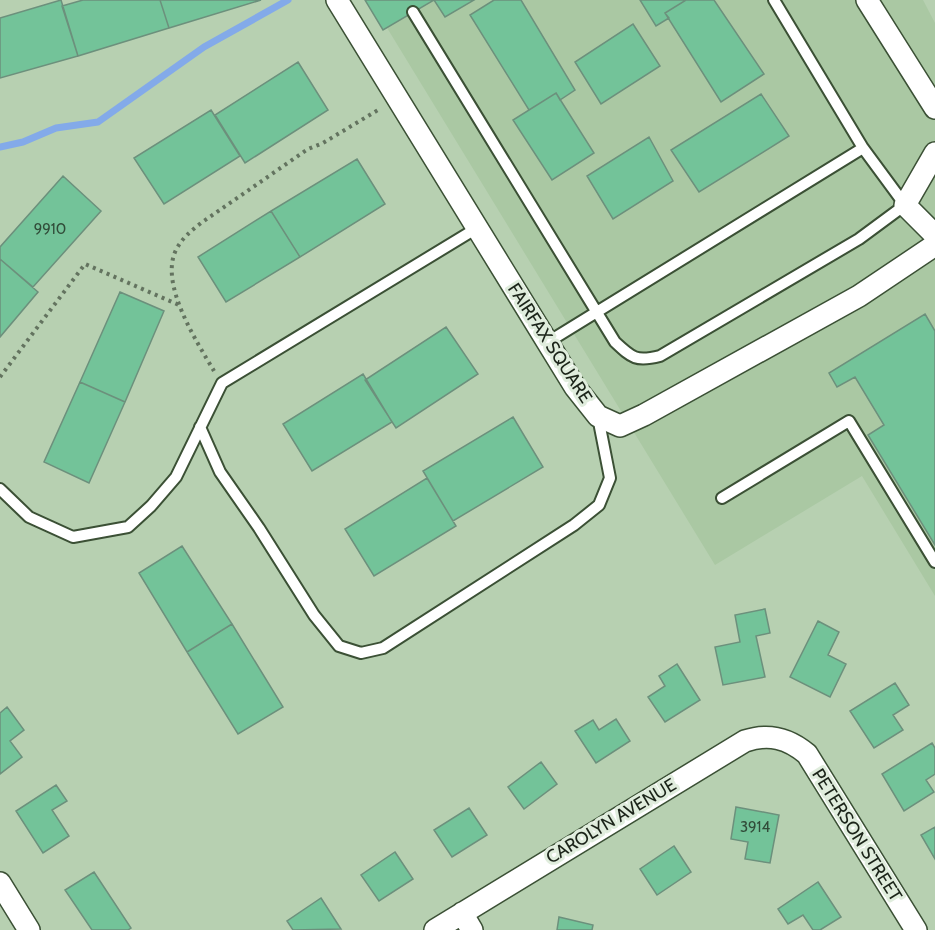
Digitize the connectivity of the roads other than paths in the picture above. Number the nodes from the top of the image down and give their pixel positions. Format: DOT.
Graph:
graph roads {
  1 [pos="336,0"];
  2 [pos="774,0"];
  3 [pos="867,0"];
  4 [pos="413,12"];
  5 [pos="935,108"];
  6 [pos="863,148"];
  7 [pos="935,153"];
  8 [pos="905,205"];
  9 [pos="477,228"];
  10 [pos="935,235"];
  11 [pos="935,245"];
  12 [pos="597,312"];
  13 [pos="548,342"];
  14 [pos="598,416"];
  15 [pos="200,427"];
  16 [pos="0,489"];
  17 [pos="722,498"];
  18 [pos="935,562"];
  19 [pos="794,744"];
  20 [pos="0,883"];
  21 [pos="467,922"];
  22 [pos="29,930"];
  23 [pos="435,930"];
  24 [pos="916,930"];
  1 -- 9 [label="street, FAIRFAX SQUARE"];
  2 -- 6 [label="lane"];
  3 -- 5 [label="street"];
  4 -- 12 [label="lane"];
  6 -- 8 [label="lane"];
  6 -- 12 [label="lane"];
  7 -- 8 [label="street"];
  8 -- 10 [label="street"];
  8 -- 12 [label="lane"];
  9 -- 13 [label="street, FAIRFAX SQUARE"];
  9 -- 15 [label="lane"];
  11 -- 14 [label="street, FAIRFAX SQUARE"];
  12 -- 13 [label="lane"];
  13 -- 14 [label="street, FAIRFAX SQUARE"];
  14 -- 15 [label="lane"];
  15 -- 16 [label="lane"];
  17 -- 18 [label="lane"];
  19 -- 21 [label="street, CAROLYN AVENUE"];
  19 -- 24 [label="street, PETERSON STREET"];
  20 -- 22 [label="street"];
  21 -- 23 [label="street, CAROLYN AVENUE"];
}
